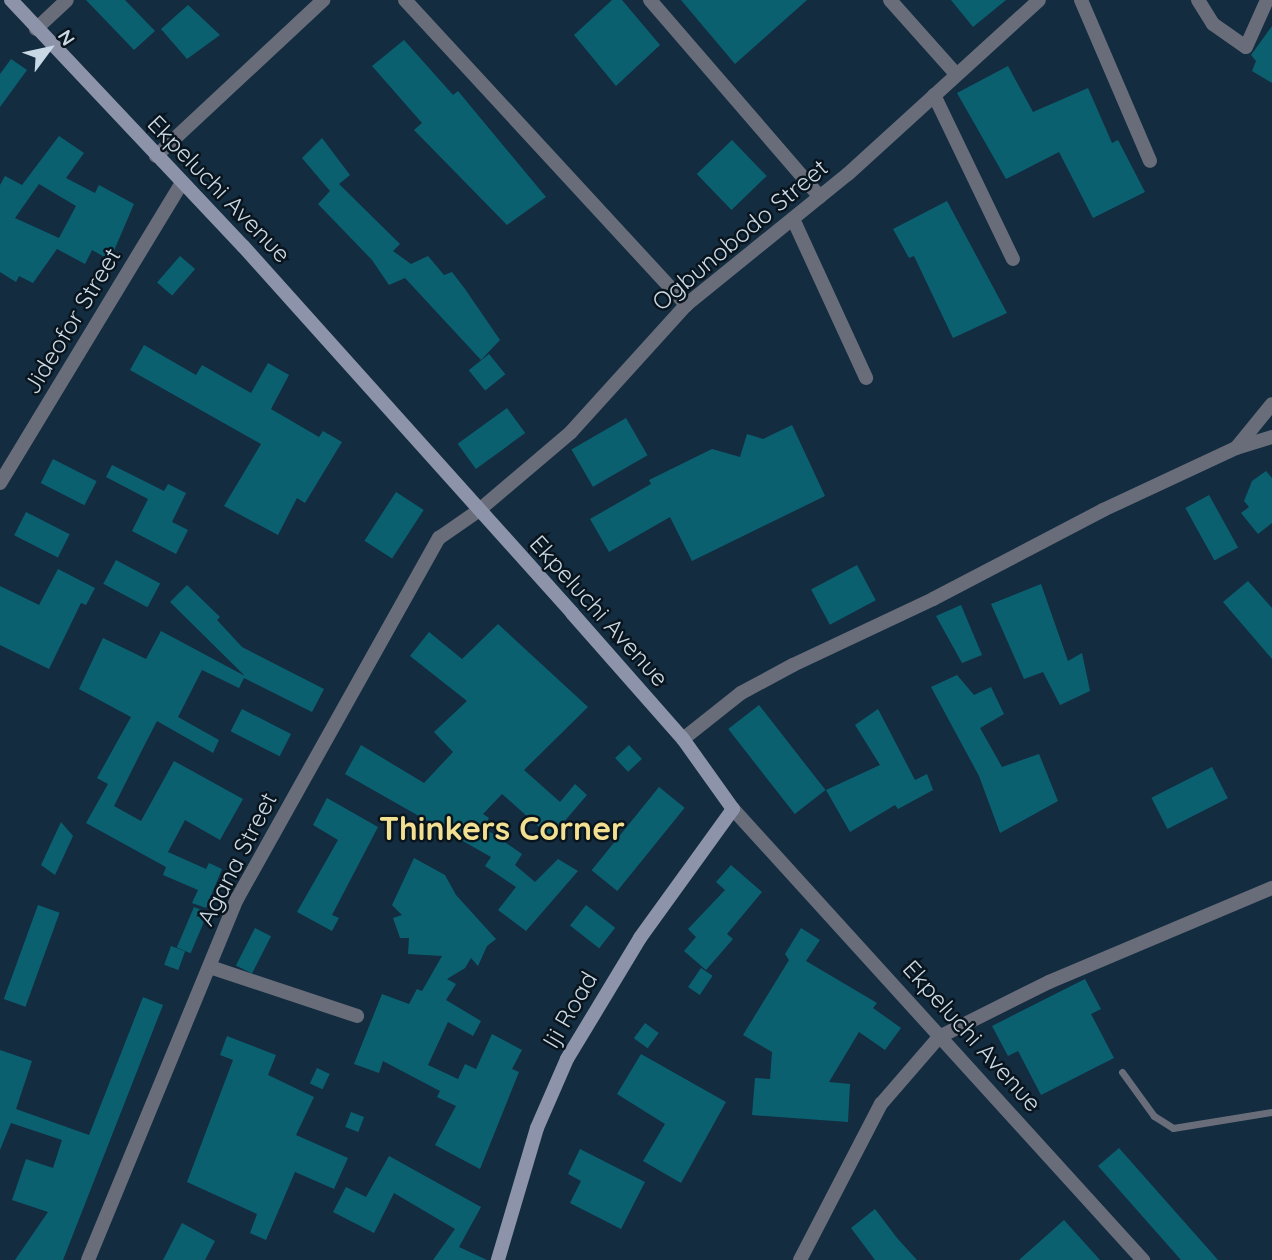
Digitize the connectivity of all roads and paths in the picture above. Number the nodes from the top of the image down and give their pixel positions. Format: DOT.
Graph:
graph roads {
  1 [pos="11,0"];
  2 [pos="68,0"];
  3 [pos="323,0"];
  4 [pos="405,0"];
  5 [pos="650,0"];
  6 [pos="890,0"];
  7 [pos="1038,0"];
  8 [pos="1082,0"];
  9 [pos="1198,0"];
  10 [pos="1267,0"];
  11 [pos="36,29"];
  12 [pos="955,74"];
  13 [pos="933,95"];
  14 [pos="156,156"];
  15 [pos="1150,161"];
  16 [pos="182,183"];
  17 [pos="820,197"];
  18 [pos="793,219"];
  19 [pos="1013,259"];
  20 [pos="687,305"];
  21 [pos="866,378"];
  22 [pos="1272,404"];
  23 [pos="1272,437"];
  24 [pos="1236,448"];
  25 [pos="0,483"];
  26 [pos="478,512"];
  27 [pos="683,739"];
  28 [pos="733,809"];
  29 [pos="1272,888"];
  30 [pos="210,967"];
  31 [pos="357,1016"];
  32 [pos="939,1037"];
  33 [pos="1122,1072"];
  34 [pos="1272,1112"];
  35 [pos="88,1260"];
  36 [pos="498,1260"];
  37 [pos="800,1260"];
  38 [pos="1143,1260"];
  1 -- 11 [label="street, Ekpeluchi Avenue"];
  2 -- 11 [label="street"];
  3 -- 14 [label="street"];
  4 -- 20 [label="street"];
  5 -- 17 [label="street"];
  6 -- 12 [label="street"];
  7 -- 12 [label="street, Ogbunobodo Street"];
  8 -- 15 [label="street"];
  9 -- 10 [label="street"];
  11 -- 14 [label="street, Ekpeluchi Avenue"];
  12 -- 13 [label="street, Ogbunobodo Street"];
  13 -- 17 [label="street, Ogbunobodo Street"];
  13 -- 19 [label="street"];
  14 -- 16 [label="street, Ekpeluchi Avenue"];
  16 -- 25 [label="street, Jideofor Street"];
  16 -- 26 [label="street, Ekpeluchi Avenue"];
  17 -- 18 [label="street, Ogbunobodo Street"];
  18 -- 20 [label="street, Ogbunobodo Street"];
  18 -- 21 [label="street"];
  20 -- 26 [label="street, Ogbunobodo Street"];
  22 -- 24 [label="street"];
  23 -- 24 [label="street"];
  24 -- 27 [label="street"];
  26 -- 27 [label="street, Ekpeluchi Avenue"];
  26 -- 30 [label="street, Agana Street"];
  27 -- 28 [label="street, Ekpeluchi Avenue"];
  28 -- 32 [label="street, Ekpeluchi Avenue"];
  28 -- 36 [label="street, Iji Road"];
  29 -- 32 [label="street"];
  30 -- 31 [label="street"];
  30 -- 35 [label="street, Agana Street"];
  32 -- 37 [label="street"];
  32 -- 38 [label="street, Ekpeluchi Avenue"];
  33 -- 34 [label="lane"];
}
